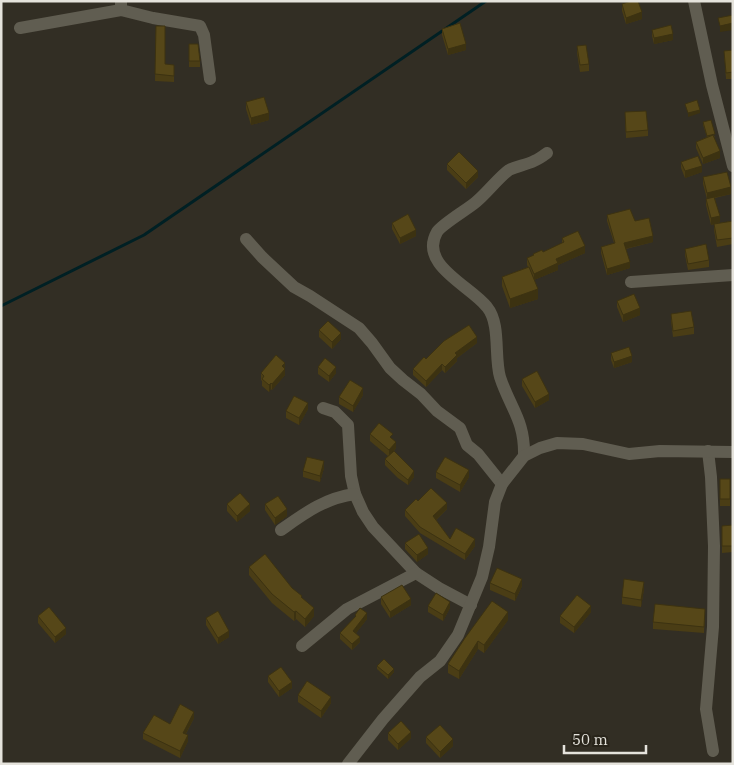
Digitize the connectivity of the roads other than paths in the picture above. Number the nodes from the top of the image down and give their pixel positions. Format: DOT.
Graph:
graph roads {
  1 [pos="694,1"];
  2 [pos="121,6"];
  3 [pos="20,28"];
  4 [pos="210,78"];
  5 [pos="547,153"];
  6 [pos="733,166"];
  7 [pos="246,239"];
  8 [pos="733,275"];
  9 [pos="632,282"];
  10 [pos="323,408"];
  11 [pos="708,451"];
  12 [pos="733,452"];
  13 [pos="524,456"];
  14 [pos="502,484"];
  15 [pos="355,494"];
  16 [pos="281,530"];
  17 [pos="416,573"];
  18 [pos="471,605"];
  19 [pos="302,646"];
  20 [pos="713,751"];
  21 [pos="348,764"];
  1 -- 6 [label="street"];
  2 -- 3 [label="street"];
  2 -- 4 [label="street"];
  5 -- 13 [label="street"];
  7 -- 14 [label="street"];
  8 -- 9 [label="street"];
  10 -- 15 [label="street"];
  11 -- 12 [label="street"];
  11 -- 13 [label="street"];
  11 -- 20 [label="street"];
  13 -- 14 [label="street"];
  14 -- 18 [label="street"];
  15 -- 16 [label="street"];
  15 -- 17 [label="street"];
  17 -- 18 [label="street"];
  17 -- 19 [label="street"];
  18 -- 21 [label="street"];
}
